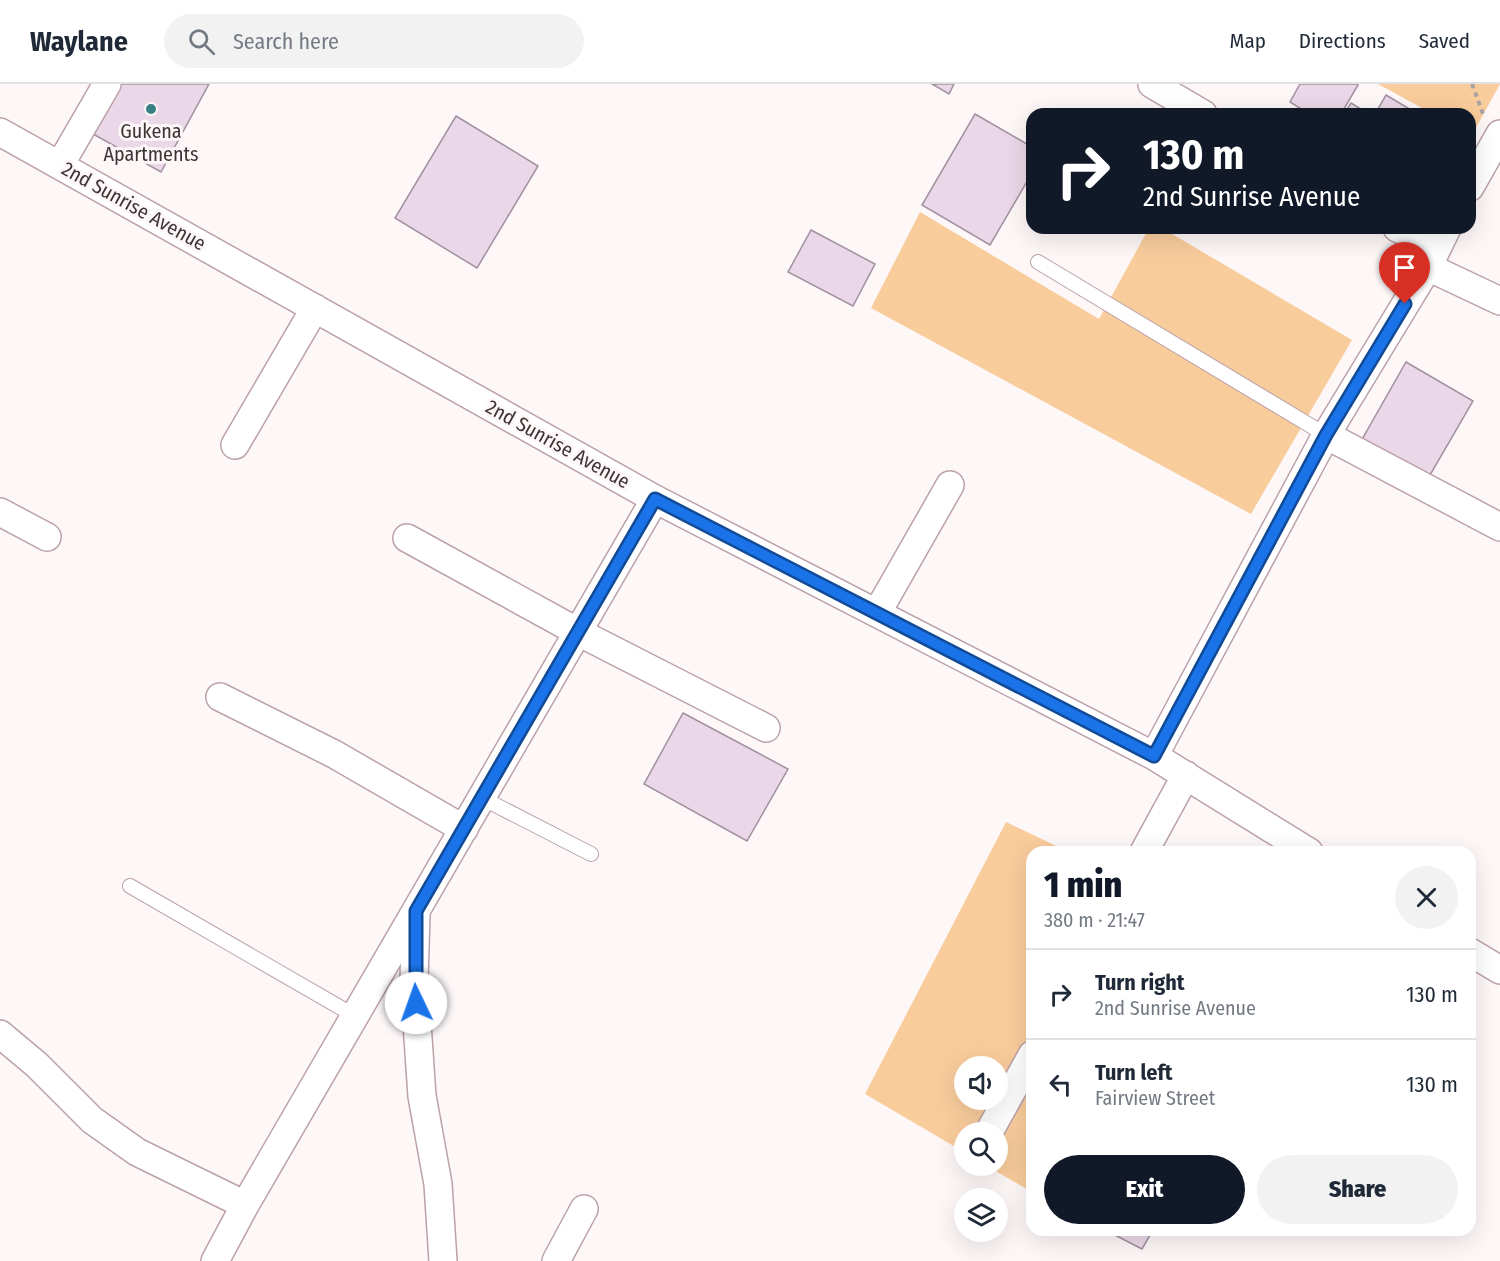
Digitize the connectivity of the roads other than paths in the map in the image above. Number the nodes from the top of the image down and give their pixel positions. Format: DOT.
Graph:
graph roads {
  1 [pos="107,84"];
  2 [pos="1152,84"];
  3 [pos="1193,108"];
  4 [pos="0,132"];
  5 [pos="1500,134"];
  6 [pos="60,165"];
  7 [pos="1476,176"];
  8 [pos="1410,234"];
  9 [pos="1437,247"];
  10 [pos="1038,262"];
  11 [pos="1500,301"];
  12 [pos="315,308"];
  13 [pos="1326,435"];
  14 [pos="235,445"];
  15 [pos="950,485"];
  16 [pos="655,499"];
  17 [pos="0,512"];
  18 [pos="1500,527"];
  19 [pos="47,537"];
  20 [pos="407,538"];
  21 [pos="877,613"];
  22 [pos="578,632"];
  23 [pos="220,697"];
  24 [pos="766,728"];
  25 [pos="1154,756"];
  26 [pos="1186,775"];
  27 [pos="482,798"];
  28 [pos="464,829"];
  29 [pos="1147,846"];
  30 [pos="1299,846"];
  31 [pos="591,854"];
  32 [pos="130,886"];
  33 [pos="416,911"];
  34 [pos="1476,956"];
  35 [pos="1500,970"];
  36 [pos="355,1016"];
  37 [pos="0,1034"];
  38 [pos="1026,1066"];
  39 [pos="995,1122"];
  40 [pos="245,1205"];
  41 [pos="584,1209"];
  42 [pos="215,1261"];
  43 [pos="443,1261"];
  44 [pos="556,1261"];
  1 -- 6 [label="street"];
  2 -- 3 [label="street"];
  4 -- 6 [label="street, 2nd Sunrise Avenue"];
  5 -- 7 [label="street"];
  6 -- 12 [label="street, 2nd Sunrise Avenue"];
  8 -- 9 [label="street"];
  9 -- 11 [label="street"];
  9 -- 13 [label="street"];
  10 -- 13 [label="lane"];
  12 -- 14 [label="street"];
  12 -- 16 [label="street, 2nd Sunrise Avenue"];
  13 -- 18 [label="street"];
  13 -- 25 [label="street"];
  15 -- 21 [label="street"];
  16 -- 21 [label="street, 2nd Sunrise Avenue"];
  16 -- 22 [label="street"];
  17 -- 19 [label="street"];
  20 -- 22 [label="street"];
  21 -- 25 [label="street, 2nd Sunrise Avenue"];
  22 -- 24 [label="street"];
  22 -- 27 [label="street"];
  23 -- 28 [label="street"];
  25 -- 26 [label="street, 2nd Sunrise Avenue"];
  26 -- 29 [label="street"];
  26 -- 30 [label="street, 2nd Sunrise Avenue"];
  27 -- 28 [label="street"];
  27 -- 31 [label="lane"];
  28 -- 33 [label="street"];
  32 -- 36 [label="lane"];
  33 -- 36 [label="street"];
  33 -- 43 [label="street"];
  34 -- 35 [label="street"];
  36 -- 40 [label="street"];
  37 -- 40 [label="street"];
  38 -- 39 [label="street"];
  40 -- 42 [label="street"];
  41 -- 44 [label="street"];
}
